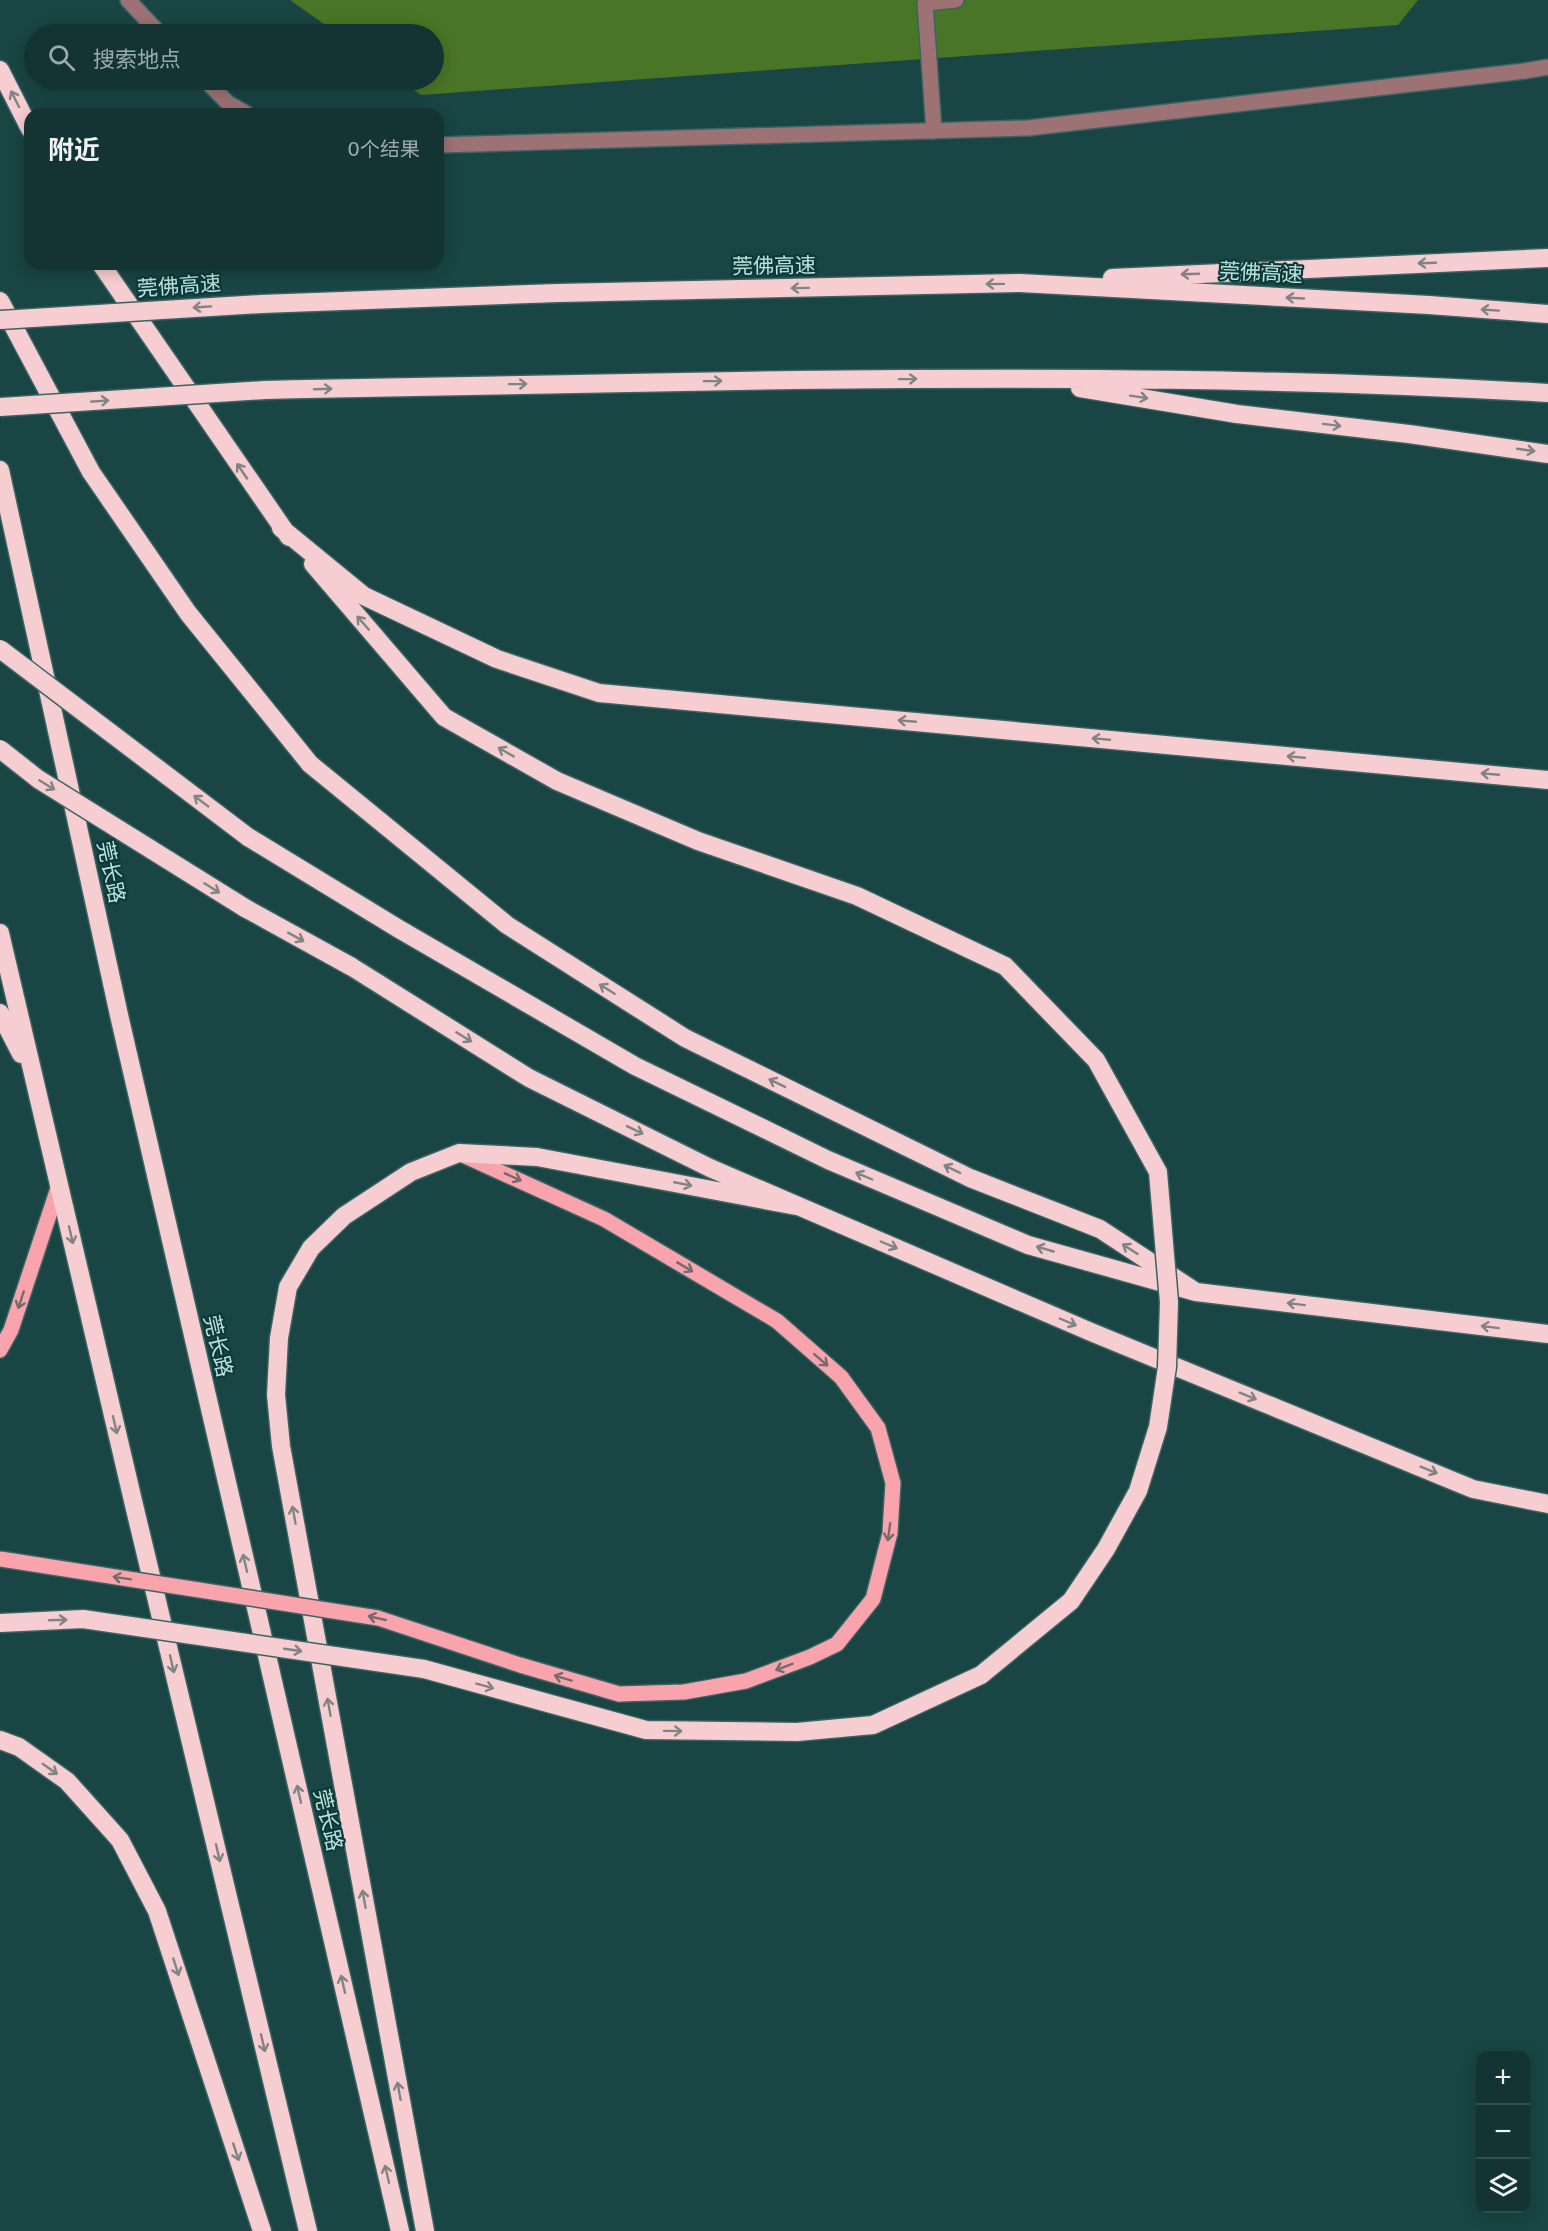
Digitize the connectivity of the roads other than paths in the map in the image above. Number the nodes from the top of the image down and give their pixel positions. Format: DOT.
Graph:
graph roads {
  1 [pos="128,0"];
  2 [pos="956,0"];
  3 [pos="151,24"];
  4 [pos="1548,67"];
  5 [pos="0,70"];
  6 [pos="215,90"];
  7 [pos="237,108"];
  8 [pos="24,117"];
  9 [pos="934,131"];
  10 [pos="444,145"];
  11 [pos="1548,258"];
  12 [pos="105,270"];
  13 [pos="1020,283"];
  14 [pos="0,302"];
  15 [pos="1548,314"];
  16 [pos="0,320"];
  17 [pos="1019,377"];
  18 [pos="1548,393"];
  19 [pos="0,407"];
  20 [pos="1548,454"];
  21 [pos="0,470"];
  22 [pos="281,528"];
  23 [pos="0,649"];
  24 [pos="0,749"];
  25 [pos="1548,780"];
  26 [pos="0,933"];
  27 [pos="0,1013"];
  28 [pos="34,1080"];
  29 [pos="459,1153"];
  30 [pos="59,1185"];
  31 [pos="796,1206"];
  32 [pos="1196,1292"];
  33 [pos="1548,1334"];
  34 [pos="0,1350"];
  35 [pos="1548,1504"];
  36 [pos="0,1559"];
  37 [pos="0,1623"];
  38 [pos="0,1740"];
  39 [pos="262,2231"];
  40 [pos="308,2231"];
  41 [pos="400,2231"];
  42 [pos="424,2231"];
  1 -- 3 [label="street"];
  2 -- 9 [label="street"];
  4 -- 9 [label="street"];
  8 -- 5 [label="highway, one-way"];
  6 -- 7 [label="street"];
  9 -- 10 [label="street"];
  11 -- 13 [label="highway, one-way"];
  22 -- 12 [label="highway, one-way"];
  15 -- 13 [label="highway, 莞佛高速, one-way"];
  13 -- 16 [label="highway, 莞佛高速, one-way, bridge"];
  32 -- 14 [label="highway, one-way"];
  17 -- 18 [label="highway"];
  19 -- 17 [label="highway, one-way, bridge"];
  17 -- 20 [label="highway, one-way"];
  41 -- 21 [label="highway, 莞长路, one-way"];
  25 -- 22 [label="highway, one-way"];
  37 -- 22 [label="highway, one-way, bridge"];
  32 -- 23 [label="highway, one-way, bridge"];
  24 -- 31 [label="highway, one-way, bridge"];
  26 -- 28 [label="highway"];
  26 -- 30 [label="highway"];
  27 -- 28 [label="highway"];
  28 -- 30 [label="highway"];
  29 -- 31 [label="highway, one-way"];
  29 -- 36 [label="main road, one-way, bridge"];
  42 -- 29 [label="highway, one-way"];
  30 -- 34 [label="main road, one-way"];
  30 -- 40 [label="highway, one-way"];
  31 -- 35 [label="highway, one-way"];
  33 -- 32 [label="highway, one-way"];
  38 -- 39 [label="highway, one-way"];
}
